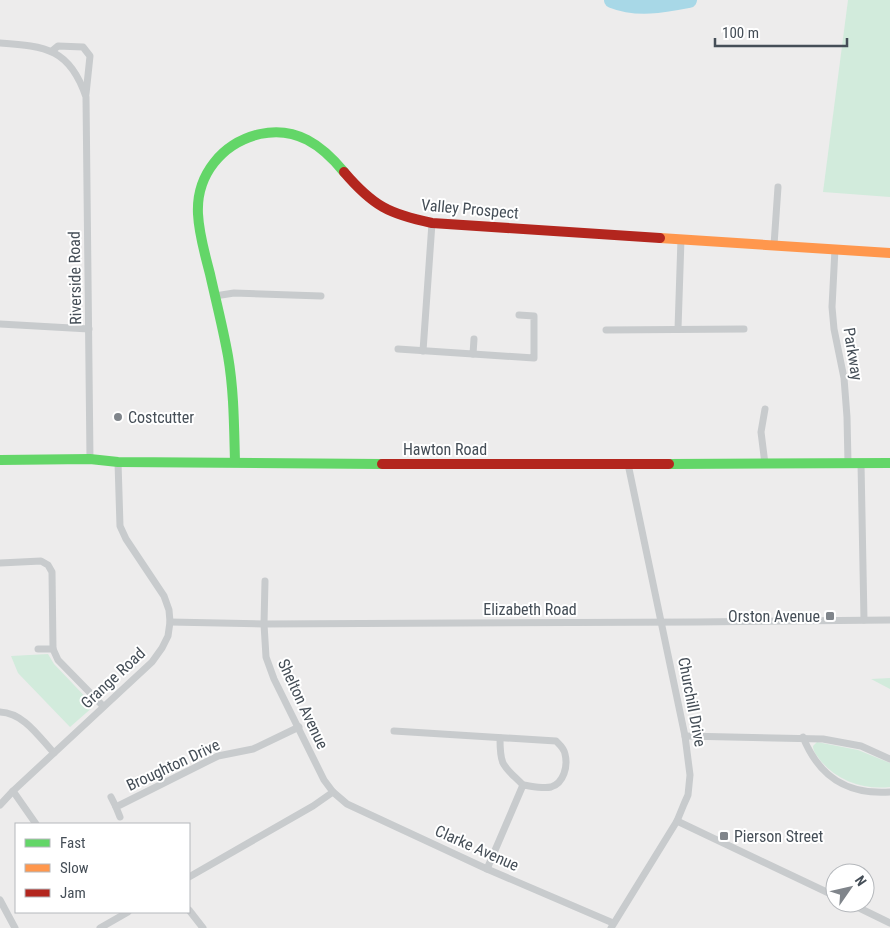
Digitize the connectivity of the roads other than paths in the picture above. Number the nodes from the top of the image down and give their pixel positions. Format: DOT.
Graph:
graph roads {
  1 [pos="0,43"];
  2 [pos="52,51"];
  3 [pos="86,97"];
  4 [pos="778,187"];
  5 [pos="432,223"];
  6 [pos="681,239"];
  7 [pos="774,245"];
  8 [pos="835,249"];
  9 [pos="890,253"];
  10 [pos="214,296"];
  11 [pos="321,296"];
  12 [pos="519,315"];
  13 [pos="0,324"];
  14 [pos="89,329"];
  15 [pos="678,329"];
  16 [pos="744,329"];
  17 [pos="606,330"];
  18 [pos="474,339"];
  19 [pos="398,349"];
  20 [pos="423,350"];
  21 [pos="473,354"];
  22 [pos="765,409"];
  23 [pos="90,459"];
  24 [pos="0,460"];
  25 [pos="118,462"];
  26 [pos="235,462"];
  27 [pos="848,463"];
  28 [pos="890,463"];
  29 [pos="628,464"];
  30 [pos="764,464"];
  31 [pos="861,464"];
  32 [pos="0,563"];
  33 [pos="265,581"];
  34 [pos="864,620"];
  35 [pos="890,620"];
  36 [pos="170,622"];
  37 [pos="661,622"];
  38 [pos="264,624"];
  39 [pos="53,648"];
  40 [pos="38,649"];
  41 [pos="103,706"];
  42 [pos="0,712"];
  43 [pos="298,727"];
  44 [pos="394,731"];
  45 [pos="685,736"];
  46 [pos="803,737"];
  47 [pos="500,738"];
  48 [pos="54,753"];
  49 [pos="890,759"];
  50 [pos="523,786"];
  51 [pos="13,790"];
  52 [pos="333,792"];
  53 [pos="890,792"];
  54 [pos="112,797"];
  55 [pos="0,805"];
  56 [pos="116,807"];
  57 [pos="120,817"];
  58 [pos="677,821"];
  59 [pos="35,823"];
  60 [pos="487,869"];
  61 [pos="190,876"];
  62 [pos="825,891"];
  63 [pos="0,900"];
  64 [pos="190,911"];
  65 [pos="126,913"];
  66 [pos="870,913"];
  67 [pos="890,923"];
  68 [pos="612,926"];
  69 [pos="15,928"];
  70 [pos="100,928"];
  71 [pos="203,928"];
  1 -- 2 [label="street, Riverside Road"];
  2 -- 3 [label="street, Riverside Road"];
  2 -- 3 [label="street, Riverside Road"];
  3 -- 14 [label="street, Riverside Road"];
  4 -- 7 [label="street"];
  5 -- 6 [label="street, Valley Prospect"];
  5 -- 10 [label="street, Valley Prospect"];
  5 -- 20 [label="street"];
  6 -- 7 [label="street, Valley Prospect"];
  6 -- 15 [label="street"];
  7 -- 8 [label="street, Valley Prospect"];
  8 -- 9 [label="street, Valley Prospect"];
  8 -- 27 [label="street, Parkway"];
  10 -- 11 [label="street"];
  10 -- 26 [label="street, Valley Prospect"];
  12 -- 21 [label="street"];
  13 -- 14 [label="street"];
  14 -- 23 [label="street, Riverside Road"];
  15 -- 16 [label="street"];
  15 -- 17 [label="street"];
  18 -- 21 [label="street"];
  19 -- 20 [label="street"];
  20 -- 21 [label="street"];
  22 -- 30 [label="street"];
  23 -- 24 [label="street, Hawton Road"];
  23 -- 25 [label="street, Hawton Road"];
  25 -- 26 [label="street, Hawton Road"];
  25 -- 36 [label="street, Grange Road"];
  26 -- 29 [label="street, Hawton Road"];
  27 -- 30 [label="street, Hawton Road"];
  27 -- 31 [label="street, Hawton Road"];
  28 -- 31 [label="street, Hawton Road"];
  29 -- 30 [label="street, Hawton Road"];
  29 -- 37 [label="street, Churchill Drive"];
  31 -- 34 [label="street"];
  32 -- 39 [label="street"];
  33 -- 38 [label="street, Shelton Avenue"];
  34 -- 35 [label="street, Elizabeth Road"];
  34 -- 37 [label="street, Elizabeth Road"];
  36 -- 38 [label="street, Elizabeth Road"];
  36 -- 41 [label="street, Grange Road"];
  37 -- 38 [label="street, Elizabeth Road"];
  37 -- 45 [label="street, Churchill Drive"];
  38 -- 43 [label="street, Shelton Avenue"];
  39 -- 40 [label="street"];
  39 -- 41 [label="street"];
  41 -- 48 [label="street, Grange Road"];
  42 -- 48 [label="street"];
  43 -- 52 [label="street, Shelton Avenue"];
  43 -- 56 [label="street, Broughton Drive"];
  44 -- 47 [label="street"];
  45 -- 46 [label="street"];
  45 -- 58 [label="street, Churchill Drive"];
  46 -- 49 [label="street"];
  46 -- 53 [label="street"];
  47 -- 50 [label="street"];
  47 -- 50 [label="street"];
  48 -- 51 [label="street, Grange Road"];
  50 -- 60 [label="street"];
  51 -- 55 [label="street, Grange Road"];
  51 -- 59 [label="street"];
  52 -- 60 [label="street, Clarke Avenue"];
  52 -- 61 [label="street"];
  54 -- 56 [label="street, Broughton Drive"];
  56 -- 57 [label="street, Broughton Drive"];
  58 -- 62 [label="street"];
  58 -- 68 [label="street, Churchill Drive"];
  60 -- 68 [label="street, Clarke Avenue"];
  63 -- 69 [label="street"];
  64 -- 71 [label="street"];
  65 -- 70 [label="street"];
  66 -- 67 [label="street"];
}
